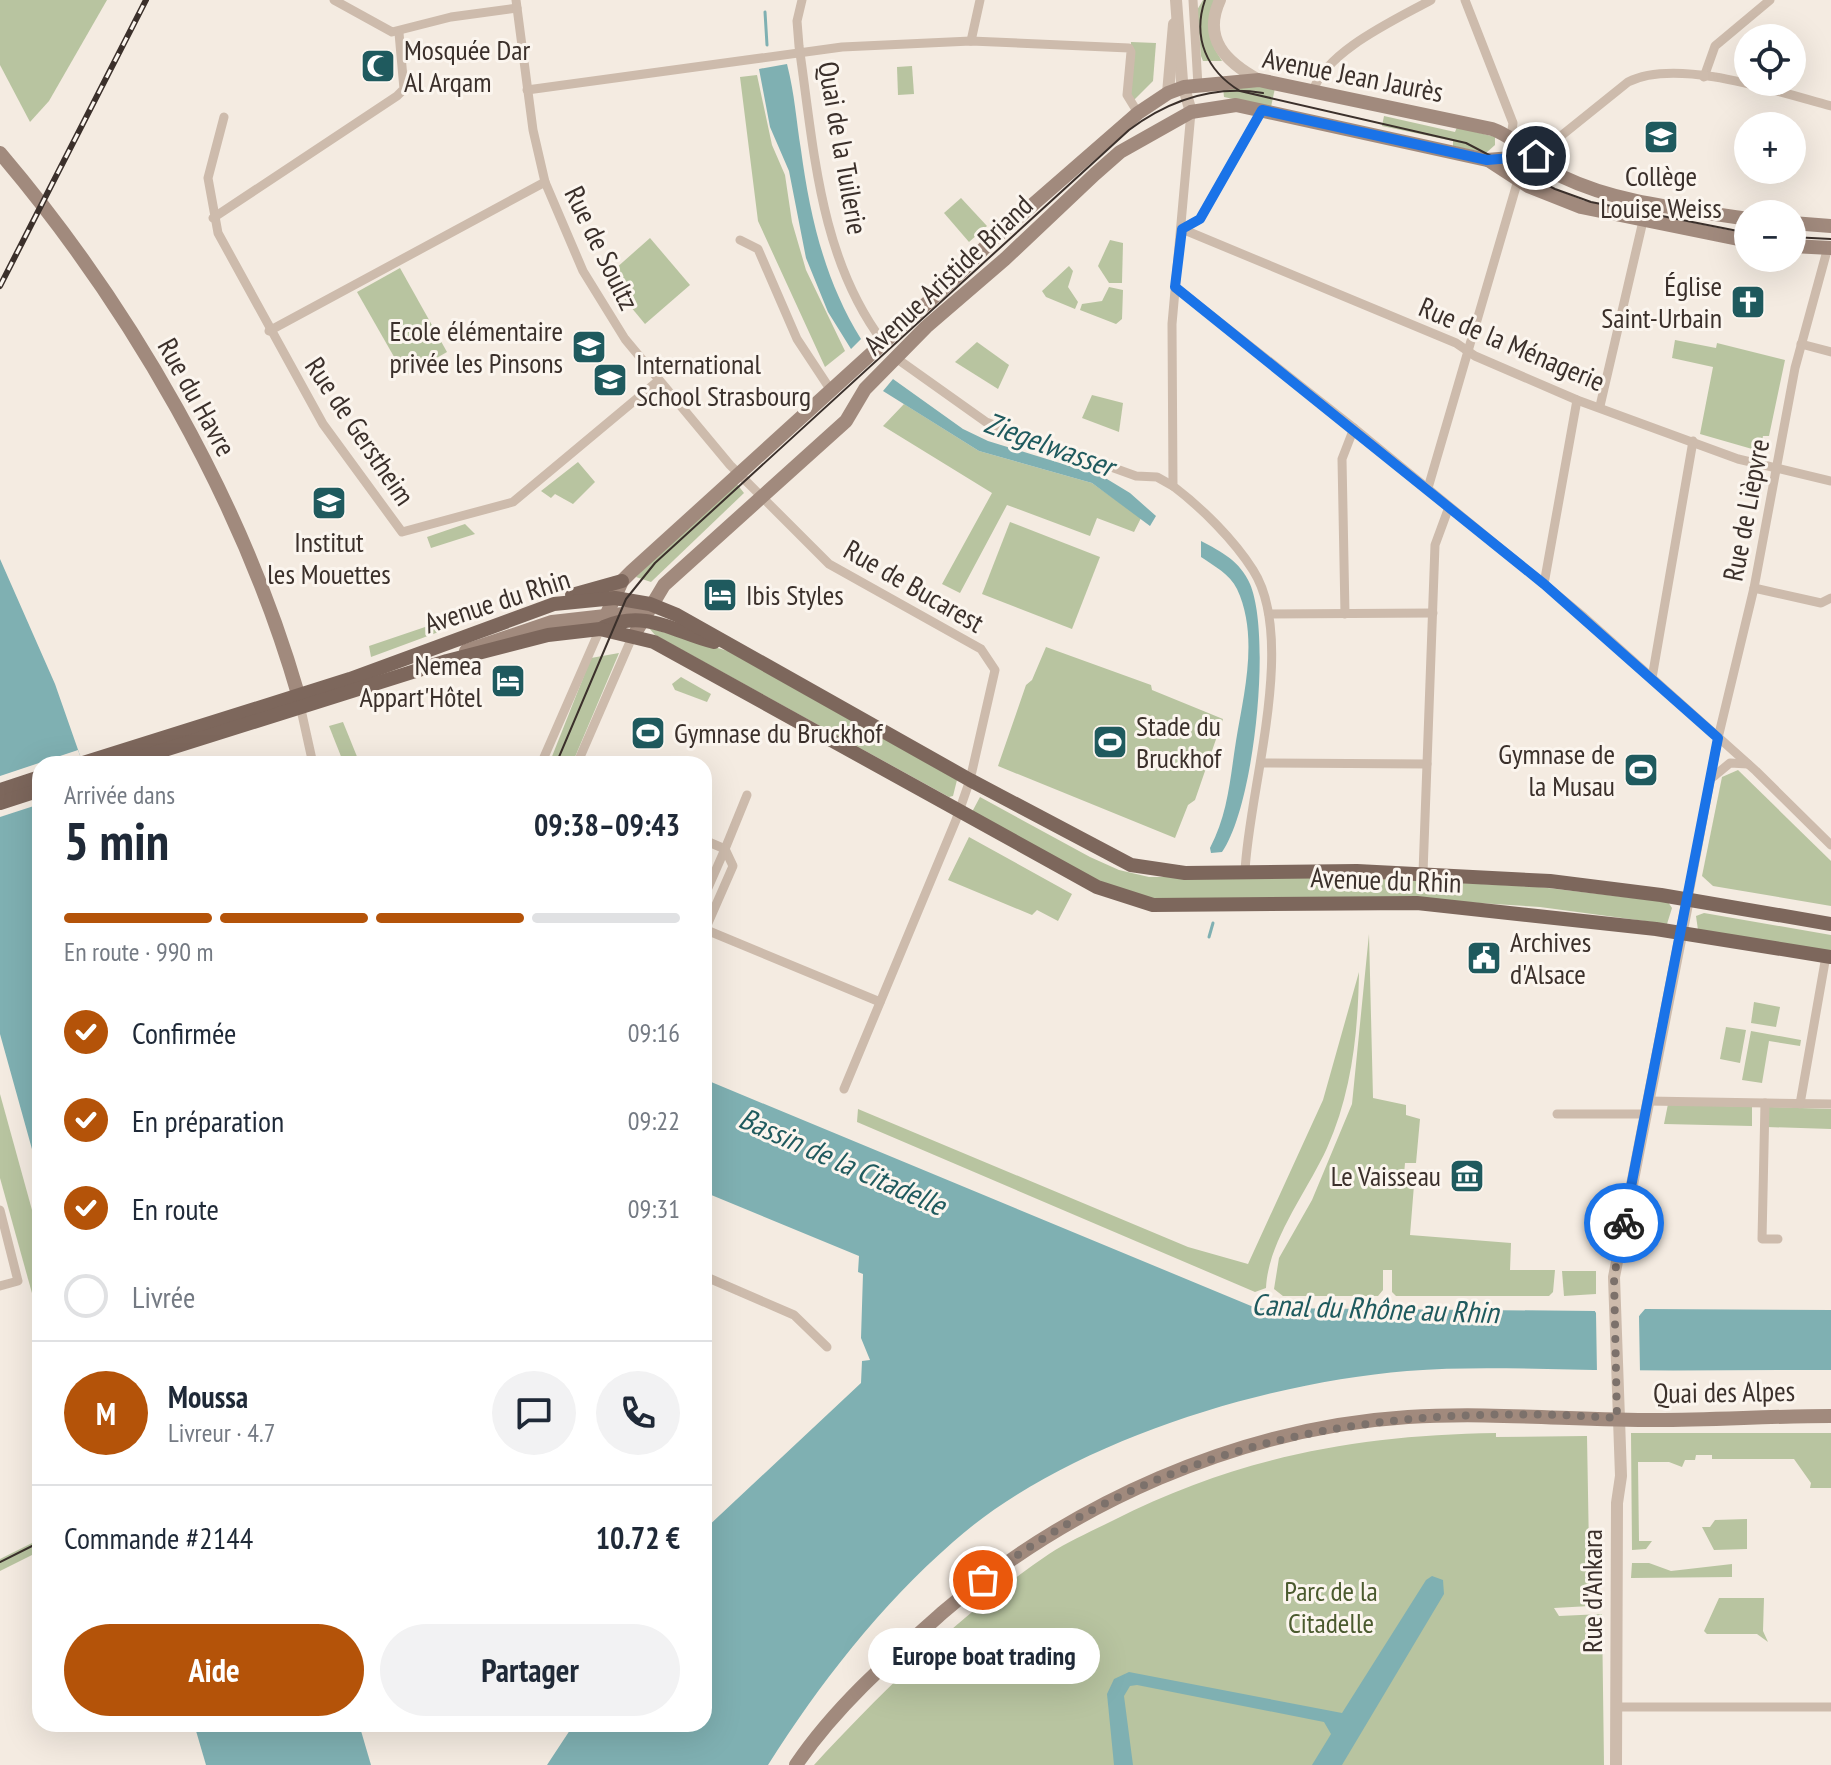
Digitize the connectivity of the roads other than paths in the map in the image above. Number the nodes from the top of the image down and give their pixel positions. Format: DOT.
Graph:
graph roads {
  1 [pos="334,0"];
  2 [pos="802,0"];
  3 [pos="980,0"];
  4 [pos="1176,0"];
  5 [pos="1193,0"];
  6 [pos="1220,0"];
  7 [pos="1431,0"];
  8 [pos="1465,0"];
  9 [pos="1770,0"];
  10 [pos="516,4"];
  11 [pos="1176,17"];
  12 [pos="399,33"];
  13 [pos="971,41"];
  14 [pos="800,52"];
  15 [pos="1704,77"];
  16 [pos="1259,80"];
  17 [pos="1191,86"];
  18 [pos="527,90"];
  19 [pos="1313,91"];
  20 [pos="1168,93"];
  21 [pos="1831,106"];
  22 [pos="1262,110"];
  23 [pos="1191,112"];
  24 [pos="1138,113"];
  25 [pos="224,117"];
  26 [pos="1511,137"];
  27 [pos="0,153"];
  28 [pos="1508,156"];
  29 [pos="1536,156"];
  30 [pos="1487,160"];
  31 [pos="1518,180"];
  32 [pos="545,182"];
  33 [pos="1734,216"];
  34 [pos="213,218"];
  35 [pos="1643,221"];
  36 [pos="1806,225"];
  37 [pos="1831,228"];
  38 [pos="1182,229"];
  39 [pos="1734,238"];
  40 [pos="740,240"];
  41 [pos="1806,246"];
  42 [pos="1829,247"];
  43 [pos="1175,287"];
  44 [pos="269,331"];
  45 [pos="883,342"];
  46 [pos="1801,344"];
  47 [pos="1467,349"];
  48 [pos="1831,352"];
  49 [pos="896,358"];
  50 [pos="658,381"];
  51 [pos="830,389"];
  52 [pos="1577,400"];
  53 [pos="1600,406"];
  54 [pos="1354,428"];
  55 [pos="1693,441"];
  56 [pos="1778,469"];
  57 [pos="738,474"];
  58 [pos="1831,481"];
  59 [pos="1173,486"];
  60 [pos="1428,488"];
  61 [pos="760,498"];
  62 [pos="1449,507"];
  63 [pos="622,581"];
  64 [pos="1544,584"];
  65 [pos="1754,588"];
  66 [pos="615,598"];
  67 [pos="1831,598"];
  68 [pos="554,604"];
  69 [pos="650,604"];
  70 [pos="1433,613"];
  71 [pos="1269,614"];
  72 [pos="1345,614"];
  73 [pos="642,619"];
  74 [pos="603,622"];
  75 [pos="634,635"];
  76 [pos="734,647"];
  77 [pos="1652,678"];
  78 [pos="299,701"];
  79 [pos="1718,738"];
  80 [pos="105,756"];
  81 [pos="143,756"];
  82 [pos="311,756"];
  83 [pos="544,756"];
  84 [pos="581,756"];
  85 [pos="1261,763"];
  86 [pos="1427,764"];
  87 [pos="1748,764"];
  88 [pos="32,780"];
  89 [pos="970,780"];
  90 [pos="1711,780"];
  91 [pos="0,790"];
  92 [pos="32,793"];
  93 [pos="747,795"];
  94 [pos="0,803"];
  95 [pos="959,811"];
  96 [pos="712,843"];
  97 [pos="1829,843"];
  98 [pos="725,849"];
  99 [pos="1245,872"];
  100 [pos="1423,873"];
  101 [pos="712,879"];
  102 [pos="1688,899"];
  103 [pos="712,914"];
  104 [pos="1831,924"];
  105 [pos="712,933"];
  106 [pos="1681,933"];
  107 [pos="1828,956"];
  108 [pos="880,1002"];
  109 [pos="844,1089"];
  110 [pos="1765,1103"];
  111 [pos="1800,1104"];
  112 [pos="1831,1104"];
  113 [pos="1647,1108"];
  114 [pos="1557,1114"];
  115 [pos="0,1210"];
  116 [pos="1778,1239"];
  117 [pos="712,1279"];
  118 [pos="0,1286"];
  119 [pos="827,1347"];
  120 [pos="1831,1416"];
  121 [pos="1617,1418"];
  122 [pos="1616,1707"];
  123 [pos="1831,1707"];
  124 [pos="796,1765"];
  125 [pos="1616,1765"];
  1 -- 12 [label="street"];
  2 -- 14 [label="street, Quai de la Tuilerie"];
  3 -- 13 [label="street"];
  4 -- 11 [label="street"];
  5 -- 17 [label="street"];
  6 -- 16 [label="street"];
  7 -- 19 [label="street"];
  8 -- 26 [label="street"];
  9 -- 15 [label="street"];
  10 -- 12 [label="street"];
  10 -- 18 [label="street, Rue de Soultz"];
  11 -- 17 [label="street"];
  11 -- 20 [label="street"];
  12 -- 34 [label="street"];
  13 -- 14 [label="street"];
  13 -- 24 [label="street"];
  14 -- 18 [label="street"];
  14 -- 45 [label="street, Quai de la Tuilerie"];
  15 -- 21 [label="street"];
  15 -- 29 [label="street"];
  16 -- 17 [label="main road, Avenue Jean Jaurès"];
  16 -- 19 [label="main road, Avenue Jean Jaurès"];
  17 -- 20 [label="main road, Avenue Aristide Briand"];
  17 -- 23 [label="street"];
  18 -- 32 [label="street, Rue de Soultz"];
  19 -- 26 [label="main road, Avenue Jean Jaurès"];
  20 -- 24 [label="main road, Avenue Aristide Briand"];
  22 -- 23 [label="main road, Avenue Jean Jaurès"];
  22 -- 30 [label="main road, Avenue Jean Jaurès"];
  22 -- 38 [label="street"];
  23 -- 38 [label="street"];
  23 -- 49 [label="main road, Avenue Aristide Briand"];
  24 -- 45 [label="main road, Avenue Aristide Briand"];
  25 -- 34 [label="street, Rue de Gerstheim"];
  26 -- 28 [label="main road"];
  26 -- 29 [label="main road, Avenue Jean Jaurès"];
  27 -- 78 [label="main road, Rue du Havre"];
  28 -- 29 [label="main road, Avenue Jean Jaurès"];
  28 -- 30 [label="main road, Avenue Jean Jaurès"];
  29 -- 33 [label="main road, Avenue Jean Jaurès"];
  30 -- 31 [label="main road, Avenue Jean Jaurès"];
  31 -- 35 [label="main road, Avenue Jean Jaurès"];
  31 -- 47 [label="street"];
  32 -- 44 [label="street"];
  32 -- 50 [label="street, Rue de Soultz"];
  34 -- 44 [label="street, Rue de Gerstheim"];
  35 -- 39 [label="main road, Avenue Jean Jaurès"];
  35 -- 53 [label="street"];
  36 -- 37 [label="main road"];
  37 -- 42 [label="main road"];
  38 -- 43 [label="street"];
  38 -- 47 [label="street, Rue de la Ménagerie"];
  40 -- 51 [label="street"];
  41 -- 42 [label="main road"];
  42 -- 46 [label="street, Rue de Lièpvre"];
  43 -- 54 [label="street"];
  43 -- 59 [label="street"];
  44 -- 50 [label="street, Rue de Gerstheim"];
  45 -- 49 [label="main road, Quai de la Tuilerie"];
  45 -- 51 [label="main road, Avenue Aristide Briand"];
  46 -- 48 [label="street"];
  46 -- 56 [label="street, Rue de Lièpvre"];
  47 -- 52 [label="street, Rue de la Ménagerie"];
  47 -- 60 [label="street"];
  49 -- 59 [label="street, Quai de la Tuilerie"];
  49 -- 61 [label="main road, Avenue Aristide Briand"];
  50 -- 57 [label="street, Rue de Soultz"];
  51 -- 57 [label="main road, Avenue Aristide Briand"];
  52 -- 53 [label="street, Rue de la Ménagerie"];
  52 -- 64 [label="street"];
  53 -- 55 [label="street, Rue de la Ménagerie"];
  54 -- 60 [label="street"];
  54 -- 72 [label="street"];
  55 -- 56 [label="street, Rue de la Ménagerie"];
  55 -- 77 [label="street"];
  56 -- 58 [label="street, Rue de la Ménagerie"];
  56 -- 65 [label="street, Rue de Lièpvre"];
  57 -- 61 [label="street"];
  57 -- 63 [label="main road, Avenue Aristide Briand"];
  59 -- 71 [label="street"];
  60 -- 62 [label="street"];
  61 -- 69 [label="main road, Avenue Aristide Briand"];
  61 -- 89 [label="street, Rue de Bucarest"];
  62 -- 64 [label="street"];
  62 -- 70 [label="street"];
  63 -- 66 [label="main road, Avenue Aristide Briand"];
  63 -- 68 [label="main road"];
  64 -- 77 [label="street"];
  65 -- 67 [label="street"];
  65 -- 79 [label="street, Rue de Lièpvre"];
  66 -- 68 [label="main road, Avenue du Rhin"];
  66 -- 69 [label="main road, Avenue du Rhin"];
  66 -- 74 [label="main road, Avenue Aristide Briand"];
  68 -- 78 [label="main road, Avenue du Rhin"];
  69 -- 73 [label="main road, Avenue Aristide Briand"];
  69 -- 74 [label="main road"];
  69 -- 76 [label="main road, Avenue du Rhin"];
  70 -- 72 [label="street"];
  70 -- 86 [label="street"];
  71 -- 72 [label="street"];
  71 -- 85 [label="street"];
  73 -- 74 [label="main road"];
  73 -- 75 [label="main road, Avenue Aristide Briand"];
  73 -- 76 [label="main road"];
  74 -- 75 [label="main road, Avenue du Rhin"];
  74 -- 78 [label="main road, Avenue du Rhin"];
  74 -- 83 [label="street"];
  75 -- 84 [label="street"];
  75 -- 95 [label="main road, Avenue du Rhin"];
  76 -- 89 [label="main road, Avenue du Rhin"];
  77 -- 79 [label="street"];
  78 -- 80 [label="main road, Avenue du Rhin"];
  78 -- 81 [label="main road, Avenue du Rhin"];
  78 -- 82 [label="street"];
  79 -- 87 [label="street"];
  79 -- 90 [label="street, Rue de Lièpvre"];
  85 -- 86 [label="street"];
  85 -- 99 [label="street"];
  86 -- 100 [label="street"];
  87 -- 90 [label="street"];
  87 -- 97 [label="street"];
  88 -- 91 [label="main road"];
  89 -- 95 [label="street"];
  89 -- 99 [label="main road, Avenue du Rhin"];
  90 -- 102 [label="street, Rue de Lièpvre"];
  92 -- 94 [label="main road"];
  93 -- 98 [label="street"];
  95 -- 106 [label="main road, Avenue du Rhin"];
  95 -- 108 [label="street"];
  96 -- 98 [label="street"];
  98 -- 101 [label="street"];
  98 -- 103 [label="street"];
  99 -- 100 [label="main road, Avenue du Rhin"];
  100 -- 102 [label="main road, Avenue du Rhin"];
  102 -- 104 [label="main road, Avenue du Rhin"];
  102 -- 106 [label="street, Rue d'Ankara"];
  105 -- 108 [label="street"];
  106 -- 107 [label="main road, Avenue du Rhin"];
  106 -- 113 [label="street, Rue d'Ankara"];
  107 -- 111 [label="street"];
  108 -- 109 [label="street"];
  110 -- 111 [label="street"];
  110 -- 113 [label="street"];
  110 -- 116 [label="street"];
  111 -- 112 [label="street"];
  113 -- 114 [label="street"];
  113 -- 121 [label="street, Rue d'Ankara"];
  115 -- 118 [label="street"];
  117 -- 119 [label="street"];
  120 -- 121 [label="main road, Quai des Alpes"];
  121 -- 122 [label="street, Rue d'Ankara"];
  121 -- 124 [label="main road, Quai des Alpes"];
  122 -- 123 [label="street"];
  122 -- 125 [label="street, Rue d'Ankara"];
}
